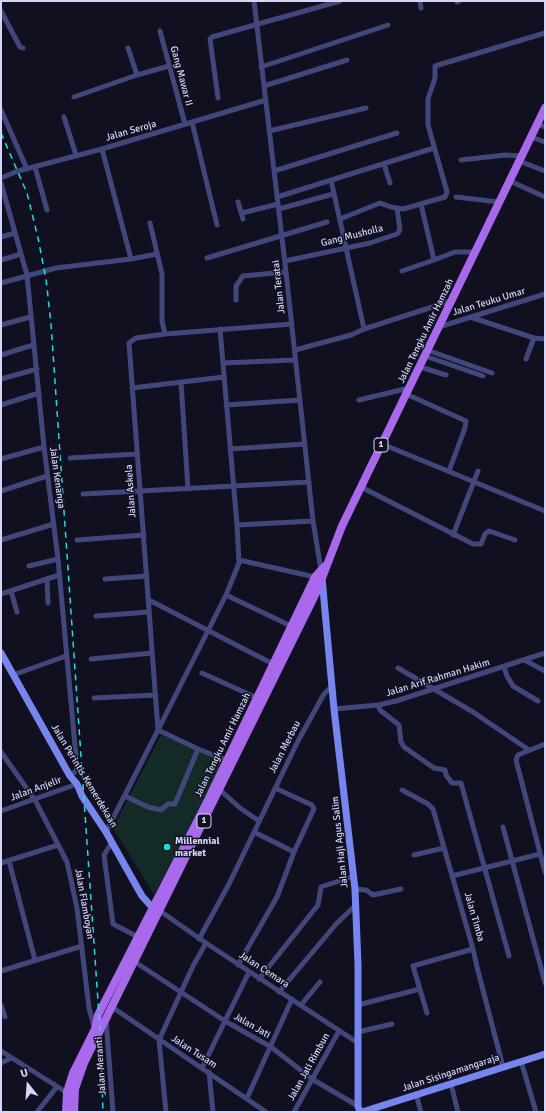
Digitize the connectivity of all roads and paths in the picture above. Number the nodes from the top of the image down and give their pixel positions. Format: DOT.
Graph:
graph roads {
  1 [pos="254,1"];
  2 [pos="340,1"];
  3 [pos="420,1"];
  4 [pos="421,8"];
  5 [pos="1,11"];
  6 [pos="256,25"];
  7 [pos="388,26"];
  8 [pos="160,32"];
  9 [pos="545,33"];
  10 [pos="23,48"];
  11 [pos="128,48"];
  12 [pos="347,60"];
  13 [pos="169,66"];
  14 [pos="261,67"];
  15 [pos="137,75"];
  16 [pos="264,86"];
  17 [pos="74,97"];
  18 [pos="218,98"];
  19 [pos="266,100"];
  20 [pos="366,108"];
  21 [pos="545,108"];
  22 [pos="1,110"];
  23 [pos="64,117"];
  24 [pos="192,122"];
  25 [pos="185,124"];
  26 [pos="541,126"];
  27 [pos="269,131"];
  28 [pos="397,133"];
  29 [pos="531,137"];
  30 [pos="545,142"];
  31 [pos="434,148"];
  32 [pos="102,149"];
  33 [pos="76,155"];
  34 [pos="521,158"];
  35 [pos="461,160"];
  36 [pos="384,164"];
  37 [pos="35,167"];
  38 [pos="27,169"];
  39 [pos="274,171"];
  40 [pos="545,171"];
  41 [pos="1,178"];
  42 [pos="330,180"];
  43 [pos="510,181"];
  44 [pos="1,183"];
  45 [pos="390,183"];
  46 [pos="333,194"];
  47 [pos="277,197"];
  48 [pos="456,197"];
  49 [pos="545,197"];
  50 [pos="238,202"];
  51 [pos="499,202"];
  52 [pos="421,204"];
  53 [pos="7,205"];
  54 [pos="1,206"];
  55 [pos="278,207"];
  56 [pos="397,208"];
  57 [pos="47,210"];
  58 [pos="242,213"];
  59 [pos="243,219"];
  60 [pos="340,219"];
  61 [pos="327,222"];
  62 [pos="150,223"];
  63 [pos="217,225"];
  64 [pos="15,233"];
  65 [pos="282,236"];
  66 [pos="1,237"];
  67 [pos="345,248"];
  68 [pos="475,252"];
  69 [pos="21,254"];
  70 [pos="157,254"];
  71 [pos="207,258"];
  72 [pos="131,259"];
  73 [pos="1,260"];
  74 [pos="434,260"];
  75 [pos="285,261"];
  76 [pos="286,272"];
  77 [pos="402,272"];
  78 [pos="27,275"];
  79 [pos="1,283"];
  80 [pos="545,294"];
  81 [pos="236,300"];
  82 [pos="451,301"];
  83 [pos="30,317"];
  84 [pos="470,317"];
  85 [pos="1,324"];
  86 [pos="292,324"];
  87 [pos="439,327"];
  88 [pos="364,329"];
  89 [pos="220,330"];
  90 [pos="165,334"];
  91 [pos="534,338"];
  92 [pos="545,339"];
  93 [pos="33,345"];
  94 [pos="294,350"];
  95 [pos="426,353"];
  96 [pos="1,354"];
  97 [pos="526,359"];
  98 [pos="295,360"];
  99 [pos="223,364"];
  100 [pos="420,367"];
  101 [pos="37,369"];
  102 [pos="492,373"];
  103 [pos="446,375"];
  104 [pos="224,376"];
  105 [pos="483,376"];
  106 [pos="1,379"];
  107 [pos="181,382"];
  108 [pos="132,388"];
  109 [pos="408,391"];
  110 [pos="38,393"];
  111 [pos="300,400"];
  112 [pos="359,400"];
  113 [pos="1,405"];
  114 [pos="226,405"];
  115 [pos="305,444"];
  116 [pos="382,444"];
  117 [pos="44,447"];
  118 [pos="230,449"];
  119 [pos="137,454"];
  120 [pos="70,458"];
  121 [pos="1,459"];
  122 [pos="450,471"];
  123 [pos="478,471"];
  124 [pos="47,476"];
  125 [pos="309,482"];
  126 [pos="474,482"];
  127 [pos="233,486"];
  128 [pos="361,487"];
  129 [pos="188,489"];
  130 [pos="1,491"];
  131 [pos="141,491"];
  132 [pos="83,494"];
  133 [pos="545,511"];
  134 [pos="313,521"];
  135 [pos="54,524"];
  136 [pos="237,525"];
  137 [pos="144,535"];
  138 [pos="453,535"];
  139 [pos="1,540"];
  140 [pos="77,540"];
  141 [pos="515,540"];
  142 [pos="58,559"];
  143 [pos="239,560"];
  144 [pos="29,566"];
  145 [pos="59,575"];
  146 [pos="319,575"];
  147 [pos="147,576"];
  148 [pos="105,579"];
  149 [pos="47,580"];
  150 [pos="11,590"];
  151 [pos="1,594"];
  152 [pos="226,595"];
  153 [pos="148,600"];
  154 [pos="48,603"];
  155 [pos="17,612"];
  156 [pos="149,612"];
  157 [pos="96,616"];
  158 [pos="291,626"];
  159 [pos="208,630"];
  160 [pos="1,653"];
  161 [pos="545,653"];
  162 [pos="152,654"];
  163 [pos="66,656"];
  164 [pos="91,659"];
  165 [pos="524,660"];
  166 [pos="273,664"];
  167 [pos="504,667"];
  168 [pos="398,668"];
  169 [pos="545,671"];
  170 [pos="202,673"];
  171 [pos="13,675"];
  172 [pos="332,686"];
  173 [pos="434,690"];
  174 [pos="156,695"];
  175 [pos="94,698"];
  176 [pos="257,698"];
  177 [pos="538,701"];
  178 [pos="378,705"];
  179 [pos="334,709"];
  180 [pos="158,730"];
  181 [pos="545,744"];
  182 [pos="198,749"];
  183 [pos="529,750"];
  184 [pos="1,752"];
  185 [pos="230,761"];
  186 [pos="70,776"];
  187 [pos="77,784"];
  188 [pos="275,788"];
  189 [pos="220,790"];
  190 [pos="402,790"];
  191 [pos="125,796"];
  192 [pos="35,800"];
  193 [pos="1,811"];
  194 [pos="259,821"];
  195 [pos="504,827"];
  196 [pos="106,832"];
  197 [pos="254,832"];
  198 [pos="112,842"];
  199 [pos="58,845"];
  200 [pos="444,848"];
  201 [pos="294,852"];
  202 [pos="541,852"];
  203 [pos="414,855"];
  204 [pos="9,860"];
  205 [pos="512,862"];
  206 [pos="1,863"];
  207 [pos="486,868"];
  208 [pos="545,872"];
  209 [pos="354,876"];
  210 [pos="452,876"];
  211 [pos="355,889"];
  212 [pos="401,889"];
  213 [pos="356,905"];
  214 [pos="157,909"];
  215 [pos="138,937"];
  216 [pos="199,939"];
  217 [pos="206,943"];
  218 [pos="82,946"];
  219 [pos="474,949"];
  220 [pos="509,956"];
  221 [pos="35,960"];
  222 [pos="135,962"];
  223 [pos="238,965"];
  224 [pos="1,970"];
  225 [pos="248,972"];
  226 [pos="259,979"];
  227 [pos="320,982"];
  228 [pos="545,983"];
  229 [pos="420,989"];
  230 [pos="181,992"];
  231 [pos="279,992"];
  232 [pos="292,999"];
  233 [pos="1,1005"];
  234 [pos="301,1005"];
  235 [pos="358,1005"];
  236 [pos="112,1006"];
  237 [pos="427,1012"];
  238 [pos="6,1017"];
  239 [pos="106,1018"];
  240 [pos="225,1021"];
  241 [pos="392,1024"];
  242 [pos="95,1029"];
  243 [pos="340,1031"];
  244 [pos="358,1032"];
  245 [pos="159,1040"];
  246 [pos="358,1043"];
  247 [pos="271,1047"];
  248 [pos="1,1051"];
  249 [pos="545,1054"];
  250 [pos="11,1058"];
  251 [pos="521,1061"];
  252 [pos="1,1063"];
  253 [pos="503,1067"];
  254 [pos="202,1068"];
  255 [pos="209,1072"];
  256 [pos="312,1079"];
  257 [pos="54,1083"];
  258 [pos="451,1084"];
  259 [pos="67,1092"];
  260 [pos="416,1094"];
  261 [pos="74,1098"];
  262 [pos="247,1098"];
  263 [pos="257,1109"];
  264 [pos="360,1110"];
  265 [pos="37,1112"];
  266 [pos="66,1112"];
  267 [pos="74,1112"];
  268 [pos="113,1112"];
  269 [pos="166,1112"];
  270 [pos="213,1112"];
  271 [pos="266,1112"];
  272 [pos="294,1112"];
  273 [pos="421,1112"];
  274 [pos="458,1112"];
  275 [pos="536,1112"];
  1 -- 6 [label="street, Jalan Teratai"];
  2 -- 6 [label="street"];
  3 -- 4 [label="street"];
  5 -- 10 [label="street"];
  6 -- 14 [label="street, Jalan Teratai"];
  6 -- 18 [label="street"];
  7 -- 14 [label="street"];
  8 -- 13 [label="street, Gang Mawar II"];
  9 -- 31 [label="street"];
  11 -- 15 [label="street"];
  12 -- 16 [label="street"];
  13 -- 15 [label="street"];
  13 -- 25 [label="street, Gang Mawar II"];
  14 -- 16 [label="street, Jalan Teratai"];
  15 -- 17 [label="street"];
  16 -- 19 [label="street, Jalan Teratai"];
  19 -- 24 [label="street, Jalan Seroja"];
  19 -- 27 [label="street, Jalan Teratai"];
  20 -- 27 [label="street"];
  21 -- 26 [label="main road, Jalan Tengku Amir Hamzah / 1"];
  22 -- 38 [label="street"];
  23 -- 33 [label="street"];
  24 -- 25 [label="street, Jalan Seroja"];
  24 -- 63 [label="street"];
  25 -- 32 [label="street, Jalan Seroja"];
  26 -- 29 [label="main road, Jalan Tengku Amir Hamzah / 1"];
  27 -- 39 [label="street, Jalan Teratai"];
  28 -- 39 [label="street"];
  29 -- 30 [label="street"];
  29 -- 34 [label="main road, Jalan Tengku Amir Hamzah / 1"];
  31 -- 36 [label="street"];
  31 -- 52 [label="street"];
  32 -- 33 [label="street, Jalan Seroja"];
  32 -- 72 [label="street"];
  33 -- 37 [label="street, Jalan Seroja"];
  34 -- 35 [label="street"];
  34 -- 40 [label="street"];
  34 -- 43 [label="main road, Jalan Tengku Amir Hamzah / 1"];
  36 -- 42 [label="street"];
  36 -- 45 [label="street"];
  37 -- 38 [label="street, Jalan Seroja"];
  37 -- 57 [label="street"];
  38 -- 41 [label="street, Jalan Seroja"];
  39 -- 47 [label="street, Jalan Teratai"];
  42 -- 46 [label="street"];
  42 -- 47 [label="street"];
  43 -- 49 [label="street"];
  43 -- 51 [label="main road, Jalan Tengku Amir Hamzah / 1"];
  44 -- 53 [label="street, Jalan Kenanga"];
  46 -- 55 [label="street"];
  46 -- 60 [label="street"];
  47 -- 55 [label="street, Jalan Teratai"];
  48 -- 51 [label="street"];
  50 -- 58 [label="street"];
  51 -- 68 [label="main road, Jalan Tengku Amir Hamzah / 1"];
  52 -- 56 [label="street"];
  52 -- 74 [label="street"];
  53 -- 54 [label="street"];
  53 -- 64 [label="street, Jalan Kenanga"];
  55 -- 58 [label="street"];
  55 -- 65 [label="street, Jalan Teratai"];
  56 -- 60 [label="street"];
  56 -- 67 [label="street, Gang Musholla"];
  58 -- 59 [label="street"];
  60 -- 67 [label="street"];
  61 -- 65 [label="street"];
  62 -- 70 [label="street"];
  64 -- 66 [label="street"];
  64 -- 69 [label="street, Jalan Kenanga"];
  65 -- 71 [label="street"];
  65 -- 75 [label="street, Jalan Teratai"];
  67 -- 75 [label="street, Gang Musholla"];
  67 -- 88 [label="street"];
  68 -- 74 [label="street"];
  68 -- 82 [label="main road, Jalan Tengku Amir Hamzah / 1"];
  69 -- 73 [label="street"];
  69 -- 78 [label="street, Jalan Kenanga"];
  70 -- 72 [label="street"];
  70 -- 90 [label="street"];
  72 -- 78 [label="street"];
  74 -- 77 [label="street"];
  75 -- 76 [label="street, Jalan Teratai"];
  76 -- 81 [label="street"];
  76 -- 86 [label="street, Jalan Teratai"];
  78 -- 79 [label="street"];
  78 -- 83 [label="street, Jalan Kenanga"];
  80 -- 84 [label="street, Jalan Teuku Umar"];
  82 -- 87 [label="main road, Jalan Tengku Amir Hamzah / 1"];
  82 -- 88 [label="street"];
  83 -- 85 [label="street"];
  83 -- 93 [label="street, Jalan Kenanga"];
  84 -- 87 [label="street, Jalan Teuku Umar"];
  84 -- 91 [label="street"];
  86 -- 89 [label="street, Jalan Askela"];
  86 -- 94 [label="street, Jalan Teratai"];
  87 -- 95 [label="main road, Jalan Tengku Amir Hamzah / 1"];
  88 -- 94 [label="street"];
  89 -- 90 [label="street, Jalan Askela"];
  89 -- 99 [label="street, Jalan Askela"];
  90 -- 108 [label="street, Jalan Askela"];
  91 -- 92 [label="street"];
  91 -- 97 [label="street"];
  93 -- 96 [label="street"];
  93 -- 101 [label="street, Jalan Kenanga"];
  94 -- 98 [label="street, Jalan Teratai"];
  95 -- 100 [label="main road, Jalan Tengku Amir Hamzah / 1"];
  95 -- 102 [label="street"];
  95 -- 105 [label="street"];
  98 -- 99 [label="street"];
  98 -- 111 [label="street, Jalan Teratai"];
  99 -- 104 [label="street, Jalan Askela"];
  100 -- 103 [label="street"];
  100 -- 109 [label="main road, Jalan Tengku Amir Hamzah / 1"];
  101 -- 106 [label="street"];
  101 -- 110 [label="street, Jalan Kenanga"];
  104 -- 107 [label="street"];
  104 -- 114 [label="street, Jalan Askela"];
  107 -- 108 [label="street"];
  107 -- 129 [label="street"];
  108 -- 119 [label="street, Jalan Askela"];
  109 -- 112 [label="street"];
  109 -- 116 [label="main road, Jalan Tengku Amir Hamzah / 1"];
  109 -- 122 [label="street"];
  110 -- 113 [label="street"];
  110 -- 117 [label="street, Jalan Kenanga"];
  111 -- 114 [label="street"];
  111 -- 115 [label="street, Jalan Teratai"];
  114 -- 118 [label="street, Jalan Askela"];
  115 -- 118 [label="street"];
  115 -- 125 [label="street, Jalan Teratai"];
  116 -- 122 [label="street"];
  116 -- 128 [label="main road, Jalan Tengku Amir Hamzah / 1"];
  117 -- 121 [label="street"];
  117 -- 124 [label="street, Jalan Kenanga"];
  118 -- 127 [label="street, Jalan Askela"];
  119 -- 120 [label="street"];
  119 -- 131 [label="street, Jalan Askela"];
  122 -- 126 [label="street"];
  123 -- 126 [label="street"];
  124 -- 130 [label="street"];
  124 -- 135 [label="street, Jalan Kenanga"];
  125 -- 127 [label="street"];
  125 -- 134 [label="street, Jalan Teratai"];
  126 -- 133 [label="street"];
  126 -- 138 [label="street"];
  127 -- 129 [label="street"];
  127 -- 136 [label="street, Jalan Askela"];
  128 -- 138 [label="street"];
  128 -- 146 [label="main road, Jalan Tengku Amir Hamzah / 1"];
  129 -- 131 [label="street"];
  131 -- 132 [label="street"];
  131 -- 137 [label="street, Jalan Askela"];
  134 -- 136 [label="street"];
  134 -- 146 [label="street, Jalan Teratai"];
  135 -- 139 [label="street"];
  135 -- 142 [label="street, Jalan Kenanga"];
  136 -- 143 [label="street, Jalan Askela"];
  137 -- 140 [label="street"];
  137 -- 147 [label="street, Jalan Askela"];
  138 -- 141 [label="street"];
  142 -- 144 [label="street"];
  142 -- 145 [label="street, Jalan Kenanga"];
  143 -- 146 [label="street"];
  143 -- 152 [label="street, Jalan Askela"];
  145 -- 149 [label="street"];
  145 -- 163 [label="street, Jalan Kenanga"];
  146 -- 158 [label="main road, Jalan Tengku Amir Hamzah / 1"];
  146 -- 172 [label="street, Jalan Haji Agus Salim"];
  146 -- 185 [label="main road, Jalan Tengku Amir Hamzah / 1"];
  147 -- 148 [label="street"];
  147 -- 153 [label="street, Jalan Askela"];
  149 -- 150 [label="street"];
  149 -- 154 [label="street"];
  150 -- 151 [label="street"];
  150 -- 155 [label="street"];
  152 -- 158 [label="street"];
  152 -- 159 [label="street, Jalan Askela"];
  153 -- 156 [label="street, Jalan Askela"];
  153 -- 159 [label="street"];
  156 -- 157 [label="street"];
  156 -- 162 [label="street, Jalan Askela"];
  158 -- 166 [label="main road, Jalan Tengku Amir Hamzah / 1"];
  159 -- 166 [label="street"];
  159 -- 180 [label="street, Jalan Askela"];
  160 -- 171 [label="street, Jalan Perintis Kemerdekaan"];
  161 -- 165 [label="street, Jalan Arif Rahman Hakim"];
  162 -- 164 [label="street"];
  162 -- 174 [label="street, Jalan Askela"];
  163 -- 171 [label="street"];
  163 -- 186 [label="street, Jalan Kenanga"];
  165 -- 167 [label="street, Jalan Arif Rahman Hakim"];
  165 -- 169 [label="street"];
  166 -- 176 [label="main road, Jalan Tengku Amir Hamzah / 1"];
  167 -- 173 [label="street, Jalan Arif Rahman Hakim"];
  167 -- 177 [label="street"];
  168 -- 173 [label="street"];
  170 -- 176 [label="street"];
  171 -- 186 [label="street, Jalan Perintis Kemerdekaan"];
  172 -- 179 [label="street, Jalan Haji Agus Salim"];
  172 -- 188 [label="street, Jalan Merbau"];
  173 -- 178 [label="street, Jalan Arif Rahman Hakim"];
  173 -- 183 [label="street"];
  174 -- 175 [label="street"];
  174 -- 180 [label="street, Jalan Askela"];
  176 -- 185 [label="main road, Jalan Tengku Amir Hamzah / 1"];
  178 -- 179 [label="street, Jalan Arif Rahman Hakim"];
  178 -- 207 [label="street"];
  179 -- 209 [label="street, Jalan Haji Agus Salim"];
  180 -- 182 [label="street"];
  180 -- 191 [label="street, Jalan Askela"];
  181 -- 183 [label="street"];
  182 -- 185 [label="street"];
  182 -- 191 [label="street"];
  183 -- 202 [label="street"];
  184 -- 192 [label="street, Jalan Flamboyan"];
  185 -- 189 [label="main road, Jalan Tengku Amir Hamzah / 1"];
  185 -- 214 [label="main road, Jalan Tengku Amir Hamzah / 1"];
  186 -- 187 [label="street, Jalan Perintis Kemerdekaan"];
  187 -- 192 [label="street, Jalan Anjelir"];
  187 -- 196 [label="street, Jalan Perintis Kemerdekaan"];
  188 -- 194 [label="street, Jalan Merbau"];
  188 -- 201 [label="street"];
  189 -- 194 [label="street"];
  189 -- 214 [label="main road, Jalan Tengku Amir Hamzah / 1"];
  190 -- 200 [label="street, Jalan Timba"];
  191 -- 196 [label="street, Jalan Askela"];
  192 -- 193 [label="street, Jalan Anjelir"];
  192 -- 199 [label="street, Jalan Flamboyan"];
  194 -- 197 [label="street, Jalan Merbau"];
  195 -- 205 [label="street"];
  196 -- 198 [label="street, Jalan Perintis Kemerdekaan"];
  197 -- 201 [label="street"];
  197 -- 216 [label="street, Jalan Merbau"];
  198 -- 214 [label="street, Jalan Perintis Kemerdekaan"];
  198 -- 215 [label="street"];
  199 -- 204 [label="street"];
  199 -- 218 [label="street, Jalan Flamboyan"];
  200 -- 203 [label="street"];
  200 -- 210 [label="street, Jalan Timba"];
  201 -- 223 [label="street"];
  202 -- 205 [label="street"];
  202 -- 208 [label="street"];
  204 -- 206 [label="street"];
  204 -- 221 [label="street"];
  205 -- 207 [label="street"];
  205 -- 228 [label="street"];
  207 -- 210 [label="street"];
  207 -- 220 [label="street"];
  209 -- 211 [label="street, Jalan Haji Agus Salim"];
  209 -- 226 [label="street"];
  210 -- 219 [label="street, Jalan Timba"];
  211 -- 212 [label="street"];
  211 -- 213 [label="street, Jalan Haji Agus Salim"];
  213 -- 231 [label="street"];
  213 -- 235 [label="street, Jalan Haji Agus Salim"];
  214 -- 215 [label="main road, Jalan Tengku Amir Hamzah / 1"];
  214 -- 216 [label="street, Jalan Cemara"];
  214 -- 222 [label="main road, Jalan Tengku Amir Hamzah / 1"];
  215 -- 242 [label="main road, Jalan Tengku Amir Hamzah / 1"];
  216 -- 217 [label="street, Jalan Cemara"];
  217 -- 223 [label="street, Jalan Cemara"];
  217 -- 230 [label="street"];
  218 -- 221 [label="street"];
  218 -- 242 [label="street, Jalan Flamboyan"];
  219 -- 229 [label="street"];
  219 -- 253 [label="street, Jalan Timba"];
  221 -- 224 [label="street"];
  222 -- 230 [label="street, Jalan Jati"];
  222 -- 236 [label="main road, Jalan Tengku Amir Hamzah / 1"];
  223 -- 225 [label="street, Jalan Cemara"];
  225 -- 226 [label="street, Jalan Cemara"];
  225 -- 240 [label="street"];
  226 -- 231 [label="street, Jalan Cemara"];
  227 -- 234 [label="street"];
  229 -- 235 [label="street"];
  229 -- 237 [label="street"];
  230 -- 240 [label="street, Jalan Jati"];
  230 -- 245 [label="street"];
  231 -- 232 [label="street, Jalan Cemara"];
  232 -- 234 [label="street, Jalan Cemara"];
  232 -- 247 [label="street"];
  233 -- 238 [label="street"];
  234 -- 243 [label="street, Jalan Cemara"];
  235 -- 244 [label="street, Jalan Haji Agus Salim"];
  236 -- 239 [label="main road, Jalan Tengku Amir Hamzah / 1"];
  236 -- 245 [label="street, Jalan Tusam"];
  239 -- 261 [label="main road, Jalan Tengku Amir Hamzah / 1"];
  239 -- 268 [label="street, Jalan Meranti"];
  240 -- 247 [label="street, Jalan Jati"];
  240 -- 254 [label="street"];
  241 -- 244 [label="street"];
  242 -- 259 [label="main road, Jalan Tengku Amir Hamzah / 1"];
  243 -- 246 [label="street, Jalan Cemara"];
  243 -- 256 [label="street, Jalan Jati Rimbun"];
  244 -- 246 [label="street, Jalan Haji Agus Salim"];
  245 -- 254 [label="street, Jalan Tusam"];
  245 -- 269 [label="street"];
  246 -- 264 [label="street, Jalan Haji Agus Salim"];
  247 -- 256 [label="street, Jalan Jati"];
  247 -- 262 [label="street"];
  248 -- 250 [label="street"];
  249 -- 251 [label="street, Jalan Sisingamangaraja"];
  250 -- 252 [label="street"];
  250 -- 257 [label="street"];
  251 -- 253 [label="street, Jalan Sisingamangaraja"];
  251 -- 275 [label="street"];
  253 -- 258 [label="street, Jalan Sisingamangaraja"];
  254 -- 255 [label="street, Jalan Tusam"];
  255 -- 262 [label="street, Jalan Tusam"];
  255 -- 270 [label="street"];
  256 -- 264 [label="street, Jalan Jati"];
  256 -- 272 [label="street, Jalan Jati Rimbun"];
  257 -- 259 [label="street"];
  257 -- 265 [label="street"];
  258 -- 260 [label="street, Jalan Sisingamangaraja"];
  258 -- 274 [label="street"];
  259 -- 261 [label="street"];
  259 -- 266 [label="main road, Jalan Tengku Amir Hamzah / 1"];
  260 -- 264 [label="street, Jalan Sisingamangaraja"];
  260 -- 273 [label="street"];
  261 -- 267 [label="main road, Jalan Tengku Amir Hamzah / 1"];
  262 -- 263 [label="street, Jalan Tusam"];
  263 -- 271 [label="street, Jalan Tusam"];
}
